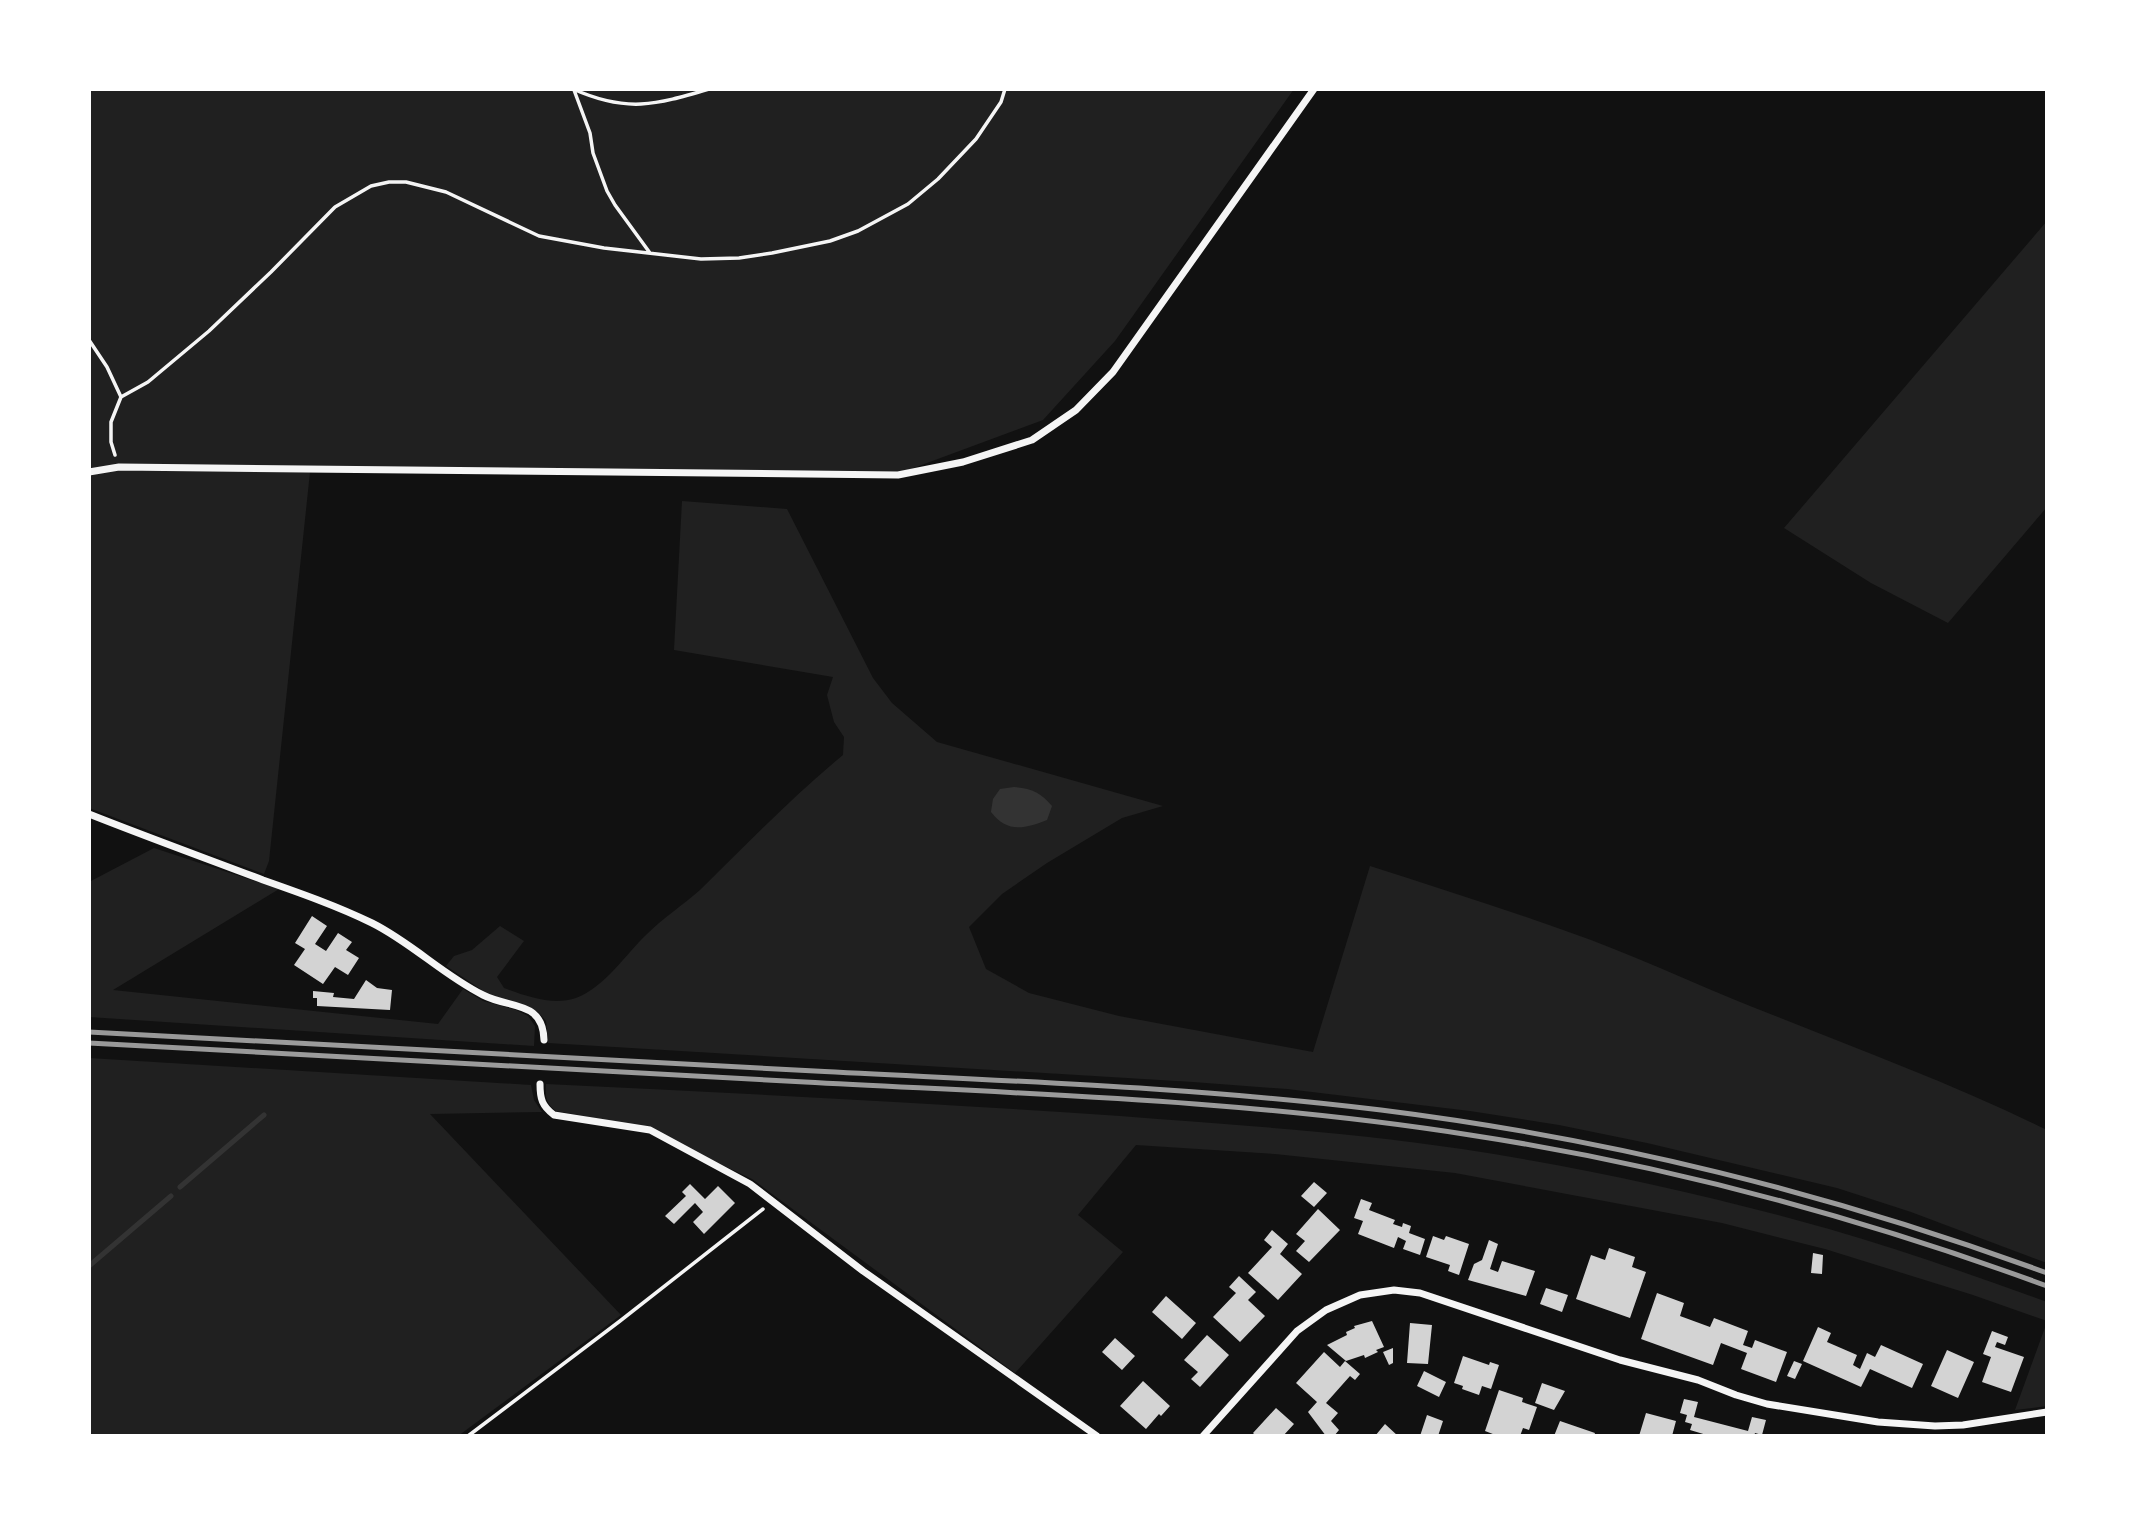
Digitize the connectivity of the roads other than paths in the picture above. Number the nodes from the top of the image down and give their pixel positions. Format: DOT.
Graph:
graph roads {
  1 [pos="1314,89"];
  2 [pos="89,472"];
  3 [pos="89,814"];
  4 [pos="544,1040"];
  5 [pos="540,1084"];
  6 [pos="2047,1412"];
  7 [pos="1097,1436"];
  8 [pos="1203,1436"];
  1 -- 2 [label="street"];
  3 -- 4 [label="street"];
  5 -- 7 [label="street"];
  6 -- 8 [label="street"];
}
